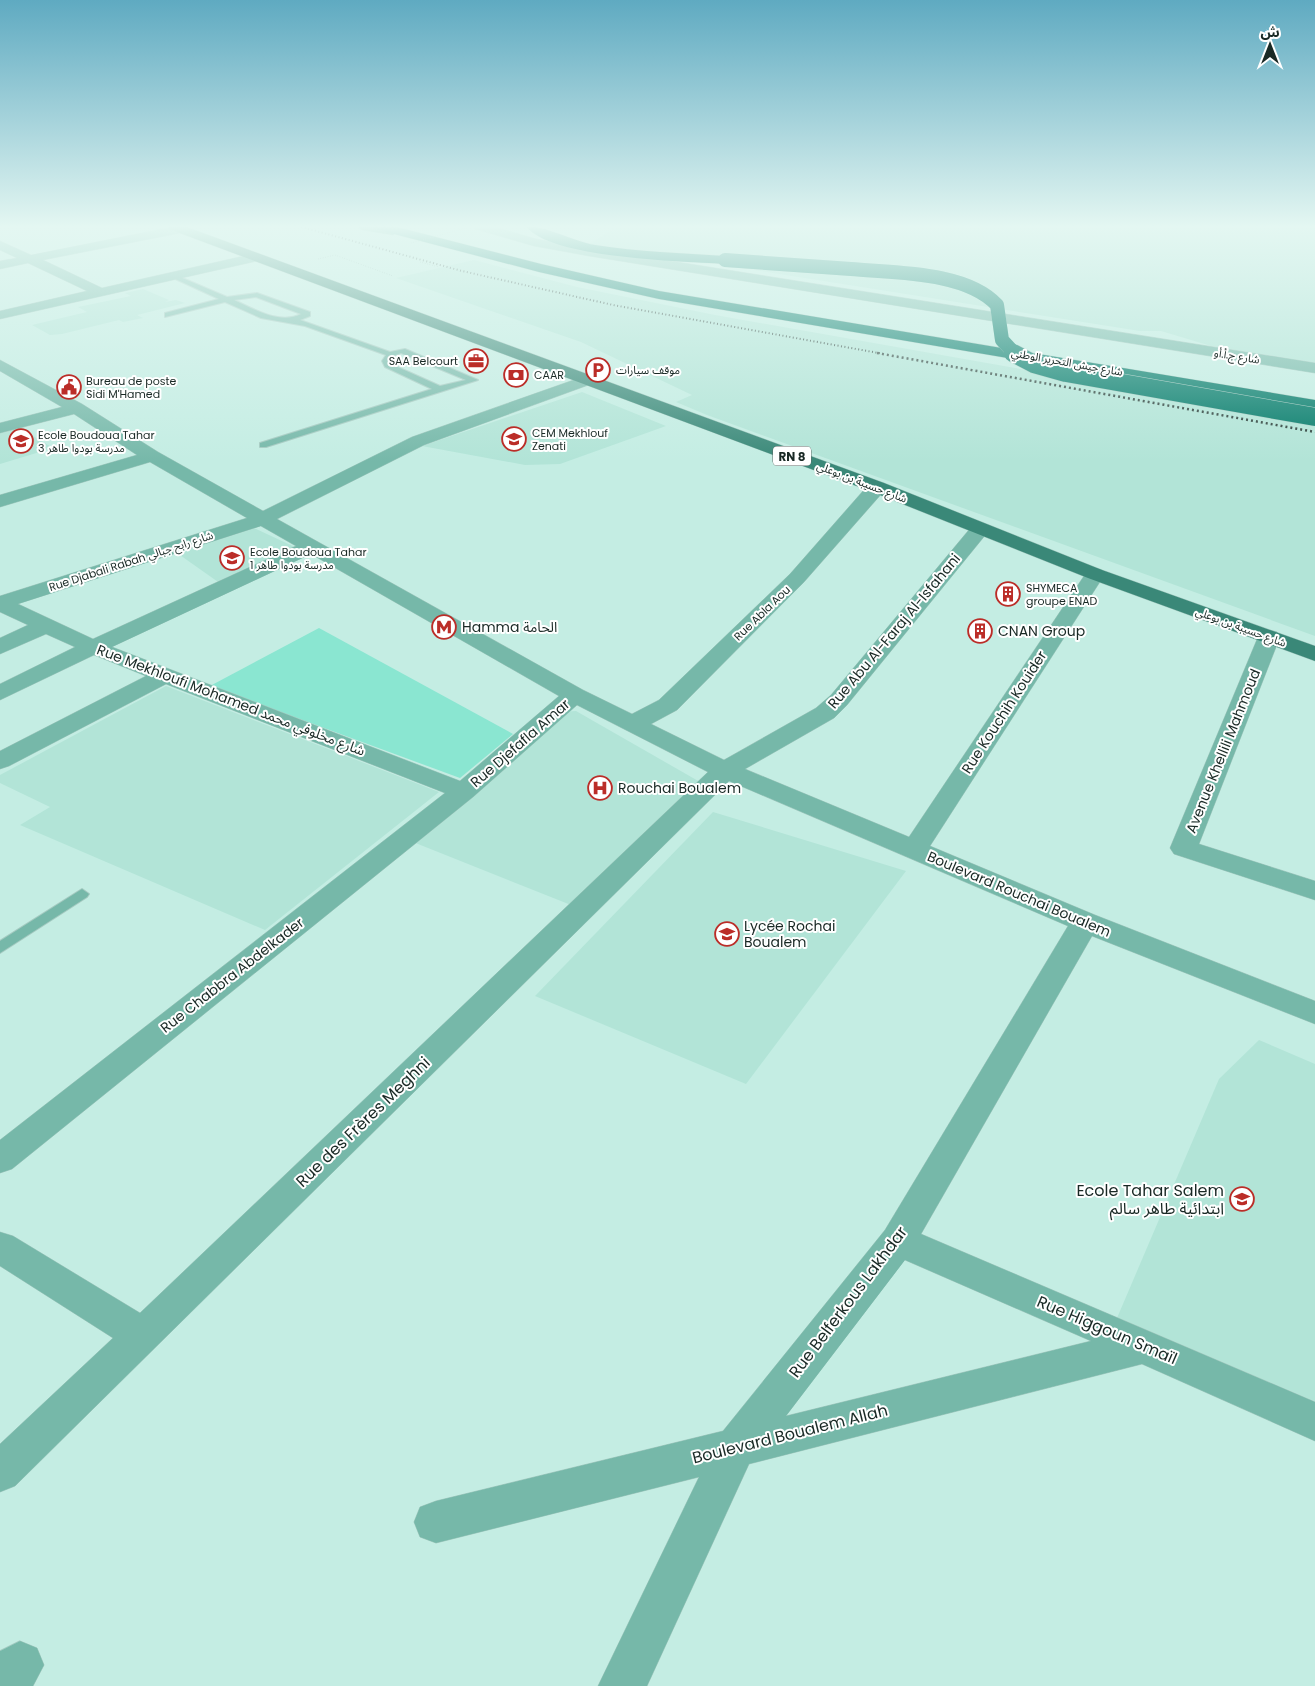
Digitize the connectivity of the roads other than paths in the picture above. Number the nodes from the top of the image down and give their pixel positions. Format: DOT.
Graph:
graph roads {
  1 [pos="45,305"];
  2 [pos="206,305"];
  3 [pos="239,305"];
  4 [pos="283,305"];
  5 [pos="384,305"];
  6 [pos="717,305"];
  7 [pos="786,305"];
  8 [pos="917,305"];
  9 [pos="996,305"];
  10 [pos="0,315"];
  11 [pos="168,315"];
  12 [pos="293,321"];
  13 [pos="390,354"];
  14 [pos="2,367"];
  15 [pos="1315,368"];
  16 [pos="588,380"];
  17 [pos="439,389"];
  18 [pos="1315,391"];
  19 [pos="1315,405"];
  20 [pos="76,408"];
  21 [pos="1315,417"];
  22 [pos="0,428"];
  23 [pos="263,446"];
  24 [pos="152,456"];
  25 [pos="877,487"];
  26 [pos="0,501"];
  27 [pos="262,519"];
  28 [pos="980,529"];
  29 [pos="312,546"];
  30 [pos="1095,574"];
  31 [pos="0,603"];
  32 [pos="44,626"];
  33 [pos="1270,637"];
  34 [pos="0,647"];
  35 [pos="93,647"];
  36 [pos="1315,654"];
  37 [pos="165,675"];
  38 [pos="0,693"];
  39 [pos="575,695"];
  40 [pos="634,723"];
  41 [pos="0,761"];
  42 [pos="725,770"];
  43 [pos="464,791"];
  44 [pos="914,850"];
  45 [pos="1315,891"];
  46 [pos="82,894"];
  47 [pos="1085,922"];
  48 [pos="0,948"];
  49 [pos="1315,1013"];
  50 [pos="0,1159"];
  51 [pos="898,1241"];
  52 [pos="0,1247"];
  53 [pos="143,1336"];
  54 [pos="1144,1346"];
  55 [pos="1315,1422"];
  56 [pos="735,1448"];
  57 [pos="0,1472"];
  58 [pos="436,1522"];
  59 [pos="623,1685"];
  1 -- 10 [label="street"];
  2 -- 11 [label="lane"];
  3 -- 12 [label="lane"];
  4 -- 12 [label="lane"];
  5 -- 16 [label="main road, شارع حسيبة بن بوعلي / RN 8"];
  6 -- 19 [label="highway, شارع جيش التحرير الوطني"];
  7 -- 18 [label="highway, شارع جيش التحرير الوطني"];
  8 -- 15 [label="street, شارع ج.أ.أو"];
  9 -- 21 [label="highway, bridge"];
  12 -- 13 [label="lane"];
  13 -- 17 [label="lane"];
  13 -- 17 [label="lane"];
  14 -- 20 [label="street, Boulevard Rouchai Boualem"];
  16 -- 25 [label="main road, شارع حسيبة بن بوعلي / RN 8"];
  16 -- 27 [label="street, Rue Djabali Rabah شارع رابح جبالي"];
  17 -- 23 [label="lane"];
  20 -- 22 [label="street"];
  20 -- 24 [label="street, Boulevard Rouchai Boualem"];
  24 -- 26 [label="street"];
  24 -- 27 [label="street, Boulevard Rouchai Boualem"];
  25 -- 28 [label="main road, شارع حسيبة بن بوعلي / RN 8"];
  25 -- 40 [label="street, Rue Abla Aou"];
  27 -- 29 [label="street, Boulevard Rouchai Boualem"];
  27 -- 31 [label="street, Rue Djabali Rabah شارع رابح جبالي"];
  28 -- 30 [label="main road, شارع حسيبة بن بوعلي / RN 8"];
  28 -- 42 [label="street, Rue Abu Al-Faraj Al-Isfahani"];
  29 -- 35 [label="street"];
  29 -- 39 [label="street, Boulevard Rouchai Boualem"];
  30 -- 33 [label="main road, شارع حسيبة بن بوعلي / RN 8"];
  30 -- 44 [label="street, Rue Kouchih Kouider"];
  31 -- 32 [label="street, Rue Mekhloufi Mohamed شارع مخلوفي محمد"];
  32 -- 34 [label="street"];
  32 -- 35 [label="street, Rue Mekhloufi Mohamed شارع مخلوفي محمد"];
  33 -- 36 [label="main road, شارع حسيبة بن بوعلي / RN 8"];
  33 -- 45 [label="street, Avenue Khellili Mahmoud"];
  35 -- 37 [label="street, Rue Mekhloufi Mohamed شارع مخلوفي محمد"];
  35 -- 38 [label="street"];
  37 -- 41 [label="street"];
  37 -- 43 [label="street, Rue Mekhloufi Mohamed شارع مخلوفي محمد"];
  39 -- 40 [label="street, Boulevard Rouchai Boualem"];
  39 -- 43 [label="street, Rue Djefafla Amar"];
  40 -- 42 [label="street, Boulevard Rouchai Boualem"];
  42 -- 44 [label="street, Boulevard Rouchai Boualem"];
  42 -- 53 [label="street, Rue des Frères Meghni"];
  43 -- 50 [label="street, Rue Chabbra Abdelkader"];
  44 -- 47 [label="street, Boulevard Rouchai Boualem"];
  46 -- 48 [label="lane"];
  47 -- 49 [label="street, Boulevard Rouchai Boualem"];
  47 -- 51 [label="street, Rue Belferkous Lakhdar"];
  51 -- 54 [label="street, Rue Higgoun Smaïl"];
  51 -- 56 [label="street, Rue Belferkous Lakhdar"];
  52 -- 53 [label="street"];
  53 -- 57 [label="street, Rue des Frères Meghni"];
  54 -- 55 [label="street, Rue Higgoun Smaïl"];
  54 -- 56 [label="street, Boulevard Boualem Allah"];
  56 -- 58 [label="street, Boulevard Boualem Allah"];
  56 -- 59 [label="street, Rue Belferkous Lakhdar"];
}
